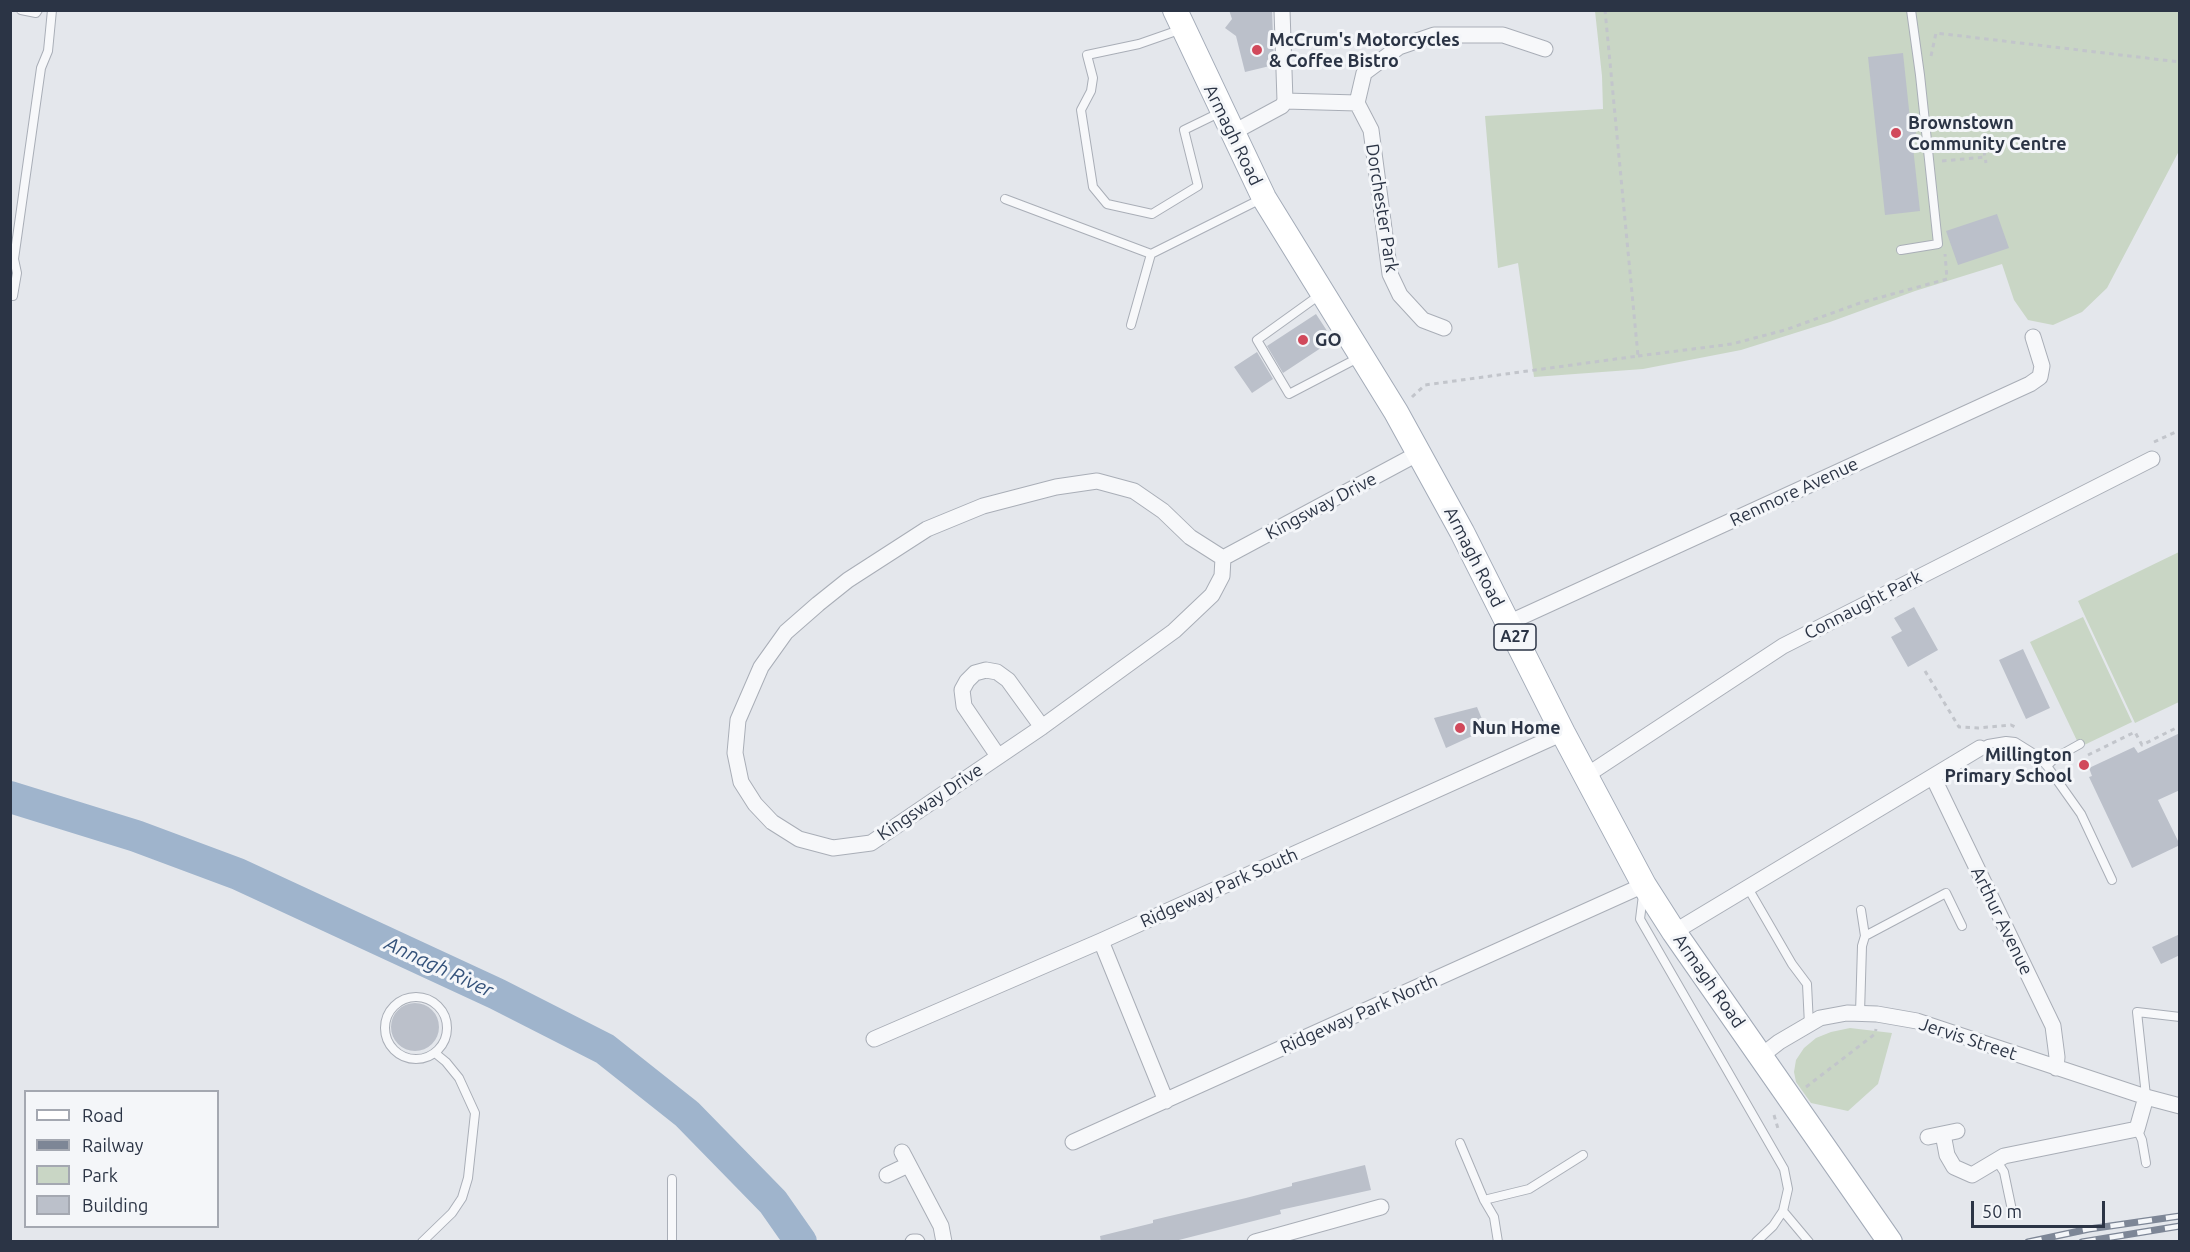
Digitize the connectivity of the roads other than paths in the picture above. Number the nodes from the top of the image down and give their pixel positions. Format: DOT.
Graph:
graph roads {
  1 [pos="21,10"];
  2 [pos="1282,10"];
  3 [pos="1911,10"];
  4 [pos="37,12"];
  5 [pos="52,13"];
  6 [pos="1179,19"];
  7 [pos="1545,50"];
  8 [pos="1285,100"];
  9 [pos="1357,103"];
  10 [pos="1227,122"];
  11 [pos="1264,198"];
  12 [pos="1005,199"];
  13 [pos="1901,250"];
  14 [pos="1151,255"];
  15 [pos="1322,293"];
  16 [pos="10,296"];
  17 [pos="1131,325"];
  18 [pos="1444,328"];
  19 [pos="2033,337"];
  20 [pos="1362,356"];
  21 [pos="1419,453"];
  22 [pos="2152,459"];
  23 [pos="1223,558"];
  24 [pos="1508,623"];
  25 [pos="1042,727"];
  26 [pos="1563,733"];
  27 [pos="2080,744"];
  28 [pos="1980,748"];
  29 [pos="998,756"];
  30 [pos="2047,766"];
  31 [pos="1587,775"];
  32 [pos="1933,777"];
  33 [pos="2112,880"];
  34 [pos="1644,885"];
  35 [pos="1748,888"];
  36 [pos="1861,910"];
  37 [pos="1962,926"];
  38 [pos="1674,932"];
  39 [pos="1865,936"];
  40 [pos="1101,941"];
  41 [pos="1860,1013"];
  42 [pos="2180,1017"];
  43 [pos="1809,1025"];
  44 [pos="874,1039"];
  45 [pos="435,1053"];
  46 [pos="1761,1056"];
  47 [pos="2056,1068"];
  48 [pos="2146,1097"];
  49 [pos="1166,1101"];
  50 [pos="2180,1106"];
  51 [pos="2137,1129"];
  52 [pos="1943,1134"];
  53 [pos="1073,1142"];
  54 [pos="1460,1143"];
  55 [pos="1583,1155"];
  56 [pos="1996,1160"];
  57 [pos="2146,1163"];
  58 [pos="887,1174"];
  59 [pos="672,1179"];
  60 [pos="1484,1200"];
  61 [pos="1381,1207"];
  62 [pos="1783,1210"];
  63 [pos="2013,1215"];
  64 [pos="1311,1234"];
  65 [pos="422,1242"];
  66 [pos="672,1242"];
  67 [pos="944,1242"];
  68 [pos="1256,1242"];
  69 [pos="1498,1242"];
  70 [pos="1756,1242"];
  71 [pos="1809,1242"];
  72 [pos="1890,1242"];
  1 -- 4 [label="lane"];
  2 -- 8 [label="street"];
  3 -- 13 [label="lane"];
  4 -- 5 [label="lane"];
  5 -- 16 [label="lane"];
  6 -- 10 [label="main road, Armagh Road / A27"];
  6 -- 10 [label="lane"];
  7 -- 9 [label="street"];
  8 -- 9 [label="street"];
  8 -- 10 [label="street"];
  9 -- 18 [label="street, Dorchester Park"];
  10 -- 11 [label="main road, Armagh Road / A27"];
  11 -- 14 [label="lane"];
  11 -- 15 [label="main road, Armagh Road / A27"];
  12 -- 14 [label="lane"];
  14 -- 17 [label="lane"];
  15 -- 20 [label="main road, Armagh Road / A27"];
  15 -- 20 [label="lane"];
  19 -- 24 [label="street, Renmore Avenue"];
  20 -- 21 [label="main road, Armagh Road / A27"];
  21 -- 23 [label="street, Kingsway Drive"];
  21 -- 24 [label="main road, Armagh Road / A27"];
  22 -- 31 [label="street, Connaught Park"];
  23 -- 25 [label="street, Kingsway Drive"];
  23 -- 29 [label="street, Kingsway Drive"];
  24 -- 26 [label="main road, Armagh Road / A27"];
  25 -- 29 [label="street, Kingsway Drive"];
  25 -- 29 [label="street"];
  26 -- 31 [label="main road, Armagh Road / A27"];
  26 -- 40 [label="street, Ridgeway Park South"];
  27 -- 30 [label="lane"];
  28 -- 30 [label="lane"];
  28 -- 32 [label="street"];
  30 -- 33 [label="lane"];
  31 -- 34 [label="main road, Armagh Road / A27"];
  32 -- 35 [label="street"];
  32 -- 47 [label="street, Arthur Avenue"];
  34 -- 38 [label="main road, Armagh Road / A27"];
  34 -- 49 [label="street, Ridgeway Park North"];
  34 -- 62 [label="lane"];
  35 -- 38 [label="street"];
  35 -- 43 [label="lane"];
  36 -- 39 [label="lane"];
  37 -- 39 [label="lane"];
  38 -- 46 [label="main road, Armagh Road / A27"];
  39 -- 41 [label="lane"];
  40 -- 44 [label="street, Ridgeway Park South"];
  40 -- 49 [label="street"];
  41 -- 43 [label="street, Jervis Street"];
  41 -- 47 [label="street, Jervis Street"];
  42 -- 48 [label="lane"];
  43 -- 46 [label="street, Jervis Street"];
  45 -- 45 [label="lane"];
  45 -- 65 [label="lane"];
  46 -- 72 [label="main road, Armagh Road / A27"];
  47 -- 48 [label="street, Jervis Street"];
  48 -- 50 [label="street, Jervis Street"];
  48 -- 51 [label="street"];
  49 -- 53 [label="street, Ridgeway Park North"];
  51 -- 56 [label="street"];
  51 -- 57 [label="lane"];
  52 -- 56 [label="street"];
  54 -- 60 [label="lane"];
  55 -- 60 [label="lane"];
  56 -- 63 [label="lane"];
  58 -- 67 [label="street"];
  59 -- 66 [label="lane"];
  60 -- 69 [label="lane"];
  61 -- 64 [label="street"];
  62 -- 70 [label="lane"];
  62 -- 71 [label="lane"];
  64 -- 68 [label="street"];
}
